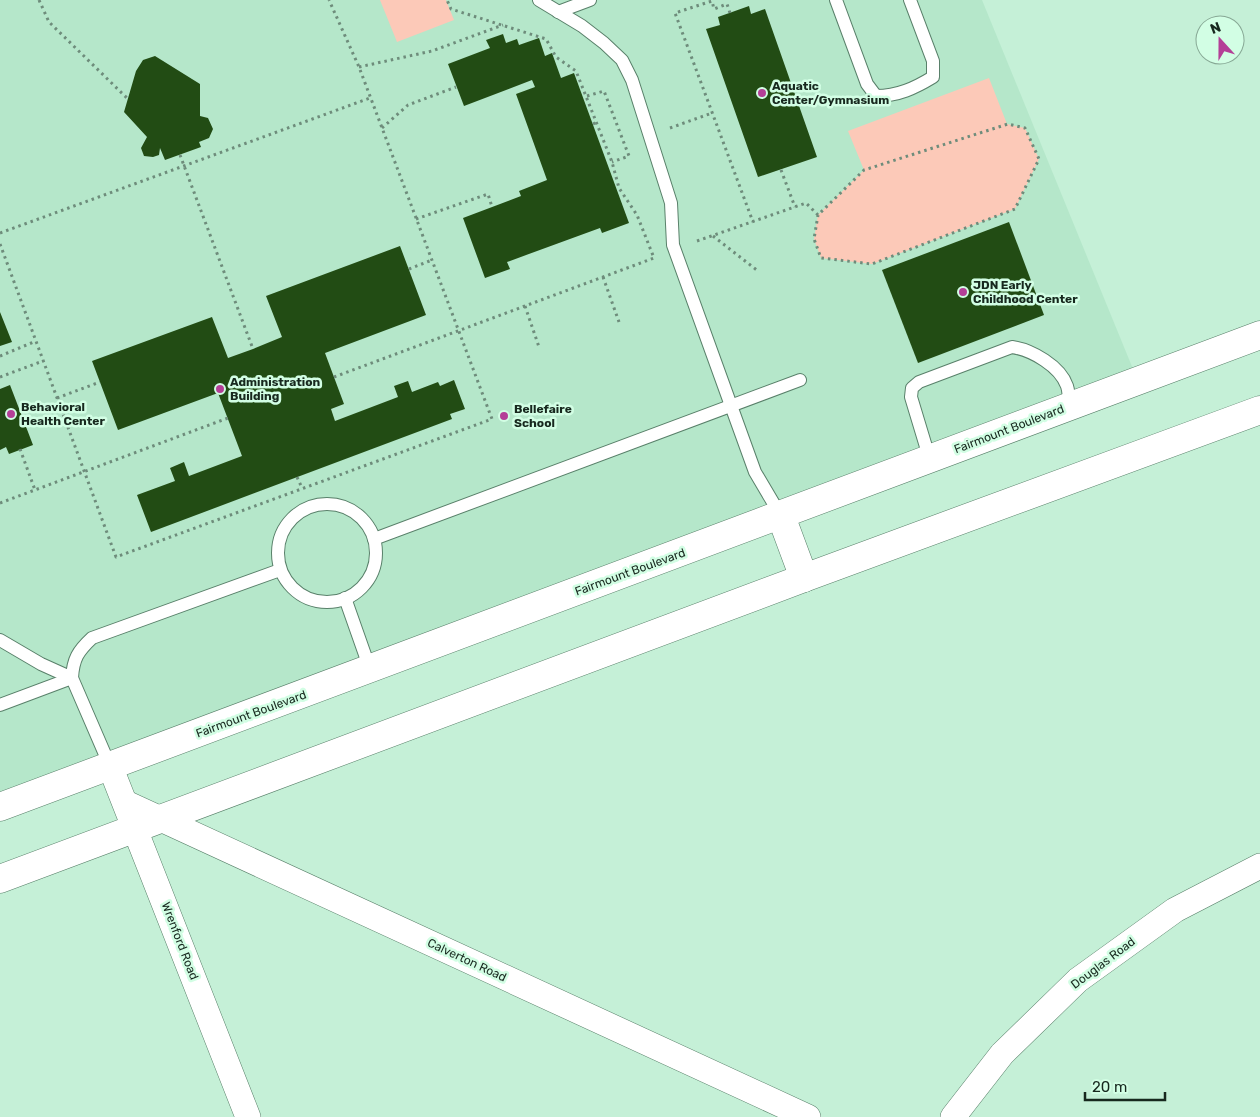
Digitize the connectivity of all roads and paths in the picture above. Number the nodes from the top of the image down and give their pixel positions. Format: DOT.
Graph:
graph roads {
  1 [pos="39,0"];
  2 [pos="329,0"];
  3 [pos="447,0"];
  4 [pos="539,0"];
  5 [pos="590,0"];
  6 [pos="836,0"];
  7 [pos="910,0"];
  8 [pos="558,12"];
  9 [pos="730,13"];
  10 [pos="503,24"];
  11 [pos="359,67"];
  12 [pos="456,87"];
  13 [pos="587,96"];
  14 [pos="370,98"];
  15 [pos="129,100"];
  16 [pos="712,112"];
  17 [pos="597,122"];
  18 [pos="592,124"];
  19 [pos="382,128"];
  20 [pos="670,128"];
  21 [pos="180,155"];
  22 [pos="612,162"];
  23 [pos="185,166"];
  24 [pos="781,170"];
  25 [pos="492,207"];
  26 [pos="795,207"];
  27 [pos="818,215"];
  28 [pos="416,219"];
  29 [pos="753,222"];
  30 [pos="0,233"];
  31 [pos="712,236"];
  32 [pos="697,241"];
  33 [pos="0,244"];
  34 [pos="2,256"];
  35 [pos="432,260"];
  36 [pos="409,269"];
  37 [pos="758,271"];
  38 [pos="603,277"];
  39 [pos="525,306"];
  40 [pos="619,322"];
  41 [pos="459,330"];
  42 [pos="1260,334"];
  43 [pos="36,342"];
  44 [pos="539,347"];
  45 [pos="253,349"];
  46 [pos="0,356"];
  47 [pos="43,361"];
  48 [pos="0,376"];
  49 [pos="334,377"];
  50 [pos="800,380"];
  51 [pos="100,382"];
  52 [pos="57,398"];
  53 [pos="731,406"];
  54 [pos="1069,406"];
  55 [pos="1260,410"];
  56 [pos="228,418"];
  57 [pos="20,450"];
  58 [pos="930,460"];
  59 [pos="84,472"];
  60 [pos="297,477"];
  61 [pos="302,488"];
  62 [pos="35,490"];
  63 [pos="0,503"];
  64 [pos="781,516"];
  65 [pos="374,539"];
  66 [pos="280,570"];
  67 [pos="804,578"];
  68 [pos="345,598"];
  69 [pos="0,640"];
  70 [pos="370,669"];
  71 [pos="72,678"];
  72 [pos="0,705"];
  73 [pos="110,766"];
  74 [pos="0,807"];
  75 [pos="148,824"];
  76 [pos="1260,866"];
  77 [pos="0,880"];
  78 [pos="248,1117"];
  79 [pos="808,1117"];
  80 [pos="952,1117"];
  1 -- 15 [label="path"];
  2 -- 11 [label="path"];
  3 -- 10 [label="path"];
  4 -- 8 [label="lane"];
  5 -- 8 [label="lane"];
  6 -- 7 [label="lane"];
  8 -- 53 [label="lane"];
  9 -- 16 [label="path"];
  10 -- 11 [label="path"];
  10 -- 13 [label="path"];
  11 -- 14 [label="path"];
  12 -- 19 [label="path"];
  13 -- 17 [label="path"];
  13 -- 22 [label="path"];
  14 -- 19 [label="path"];
  14 -- 23 [label="path"];
  16 -- 20 [label="path"];
  16 -- 29 [label="path"];
  17 -- 18 [label="path"];
  17 -- 22 [label="path"];
  19 -- 28 [label="path"];
  21 -- 23 [label="path"];
  22 -- 38 [label="path"];
  23 -- 30 [label="path"];
  23 -- 45 [label="path"];
  24 -- 26 [label="path"];
  25 -- 28 [label="path"];
  26 -- 27 [label="path"];
  26 -- 29 [label="path"];
  27 -- 27 [label="path"];
  28 -- 35 [label="path"];
  29 -- 31 [label="path"];
  31 -- 32 [label="path"];
  31 -- 37 [label="path"];
  33 -- 34 [label="path"];
  34 -- 43 [label="path"];
  35 -- 36 [label="path"];
  35 -- 41 [label="path"];
  38 -- 39 [label="path"];
  38 -- 40 [label="path"];
  39 -- 41 [label="path"];
  39 -- 44 [label="path"];
  41 -- 49 [label="path"];
  41 -- 61 [label="path"];
  42 -- 54 [label="main road, Fairmount Boulevard"];
  43 -- 46 [label="path"];
  43 -- 47 [label="path"];
  47 -- 48 [label="path"];
  47 -- 52 [label="path"];
  50 -- 53 [label="lane"];
  51 -- 52 [label="path"];
  52 -- 59 [label="path"];
  53 -- 64 [label="lane"];
  53 -- 65 [label="lane"];
  54 -- 58 [label="main road, Fairmount Boulevard"];
  54 -- 58 [label="lane"];
  55 -- 67 [label="main road"];
  56 -- 59 [label="path"];
  57 -- 62 [label="path"];
  58 -- 64 [label="main road, Fairmount Boulevard"];
  59 -- 61 [label="path"];
  59 -- 62 [label="path"];
  60 -- 61 [label="path"];
  62 -- 63 [label="path"];
  64 -- 67 [label="main road"];
  64 -- 70 [label="main road, Fairmount Boulevard"];
  65 -- 66 [label="lane"];
  65 -- 68 [label="lane"];
  66 -- 68 [label="lane"];
  66 -- 71 [label="lane"];
  67 -- 75 [label="main road"];
  68 -- 70 [label="lane"];
  69 -- 71 [label="lane"];
  70 -- 73 [label="main road, Fairmount Boulevard"];
  71 -- 72 [label="lane"];
  71 -- 73 [label="lane"];
  73 -- 74 [label="main road, Fairmount Boulevard"];
  73 -- 75 [label="street, Wrenford Road"];
  75 -- 77 [label="main road"];
  75 -- 78 [label="street, Wrenford Road"];
  75 -- 79 [label="street, Calverton Road"];
  76 -- 80 [label="street, Douglas Road"];
}
